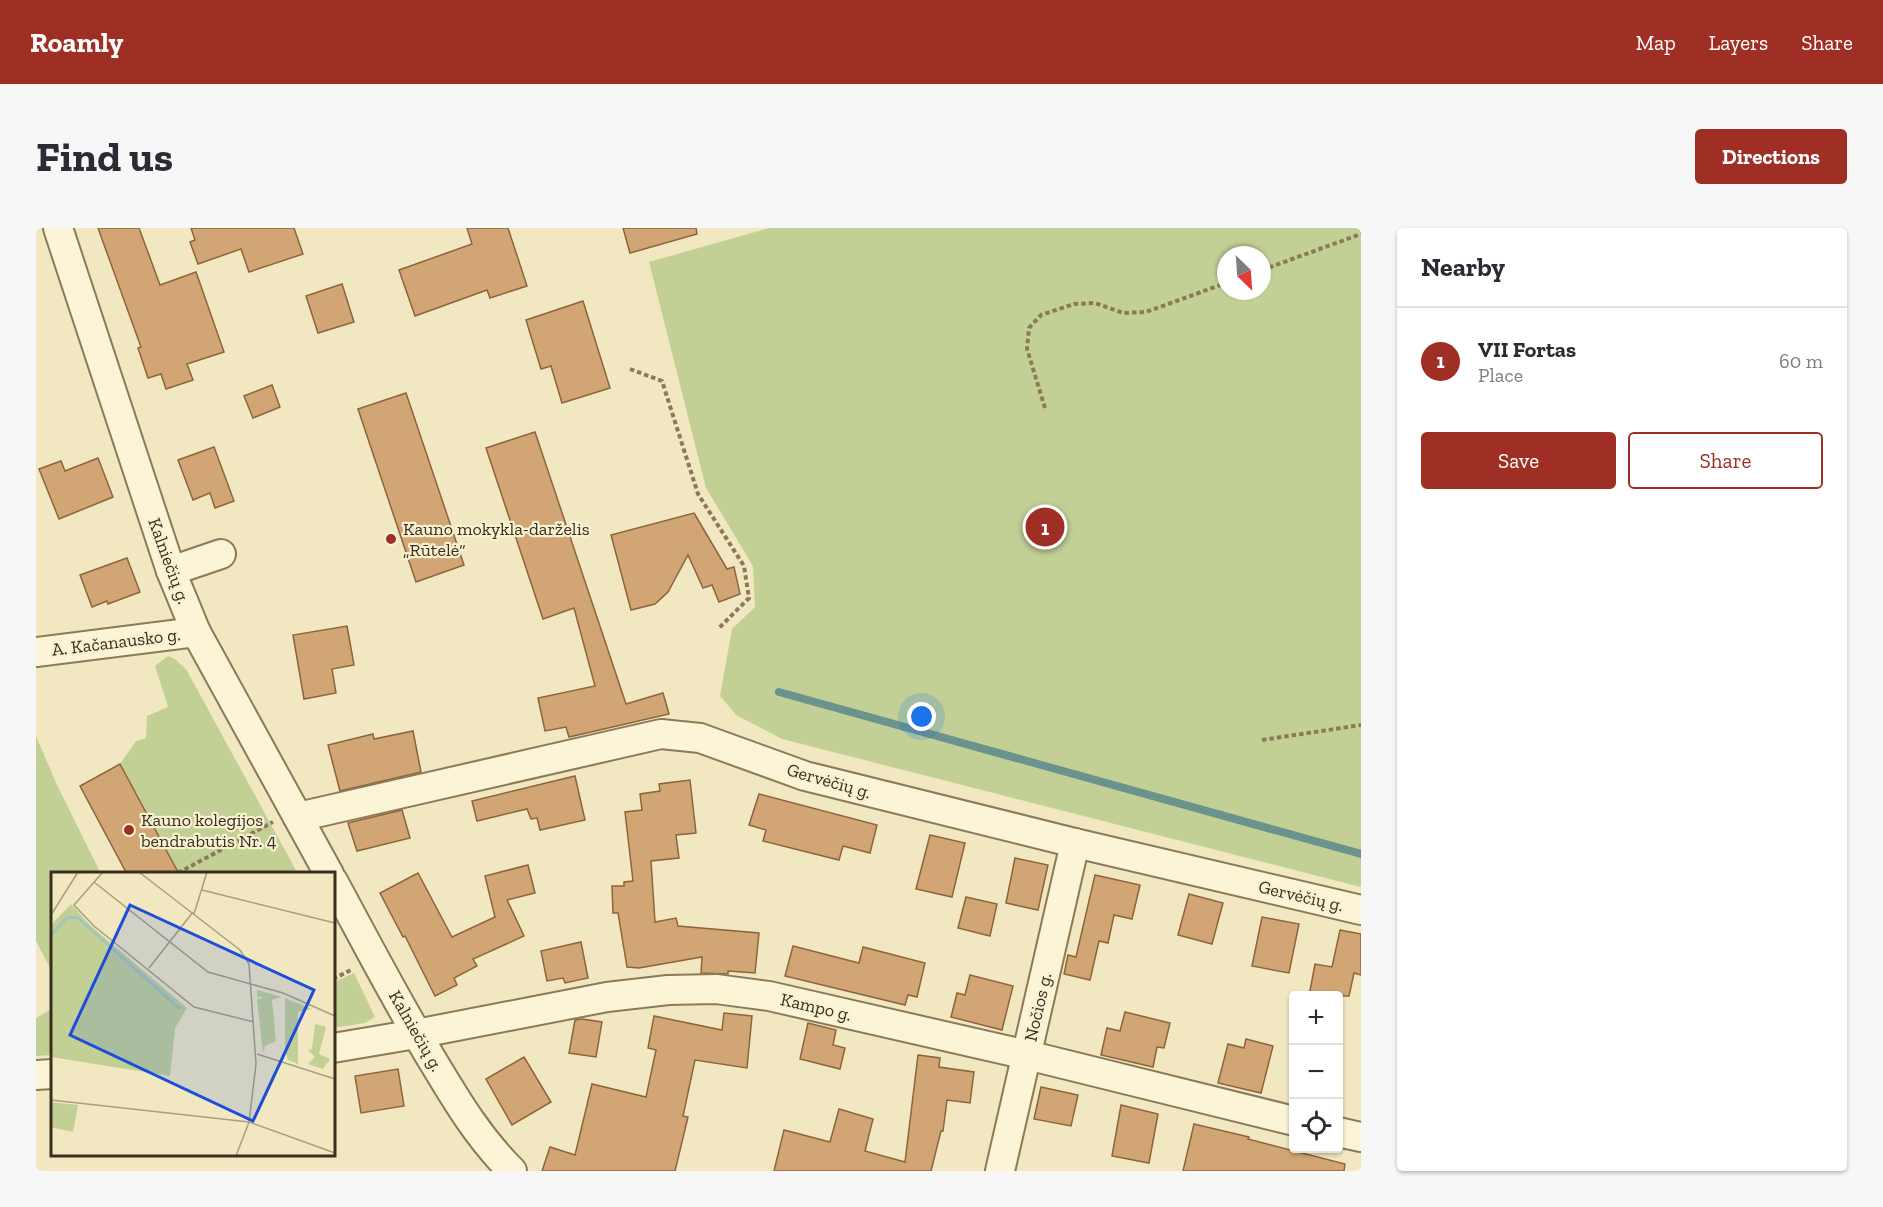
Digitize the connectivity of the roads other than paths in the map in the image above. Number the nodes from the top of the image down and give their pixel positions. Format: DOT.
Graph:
graph roads {
  1 [pos="58,228"];
  2 [pos="221,554"];
  3 [pos="171,571"];
  4 [pos="196,632"];
  5 [pos="36,652"];
  6 [pos="296,814"];
  7 [pos="1075,843"];
  8 [pos="328,872"];
  9 [pos="334,883"];
  10 [pos="1361,910"];
  11 [pos="416,1034"];
  12 [pos="334,1048"];
  13 [pos="1027,1055"];
  14 [pos="51,1074"];
  15 [pos="36,1075"];
  16 [pos="1289,1120"];
  17 [pos="1343,1133"];
  18 [pos="1361,1137"];
  19 [pos="512,1171"];
  20 [pos="1000,1171"];
  1 -- 3 [label="street, Kalniečių g."];
  2 -- 3 [label="street"];
  3 -- 4 [label="street, Kalniečių g."];
  4 -- 5 [label="street, A. Kačanausko g."];
  4 -- 6 [label="street, Kalniečių g."];
  6 -- 7 [label="street, Gervėčių g."];
  6 -- 8 [label="street, Kalniečių g."];
  7 -- 10 [label="street, Gervėčių g."];
  7 -- 13 [label="street, Nočios g."];
  9 -- 11 [label="street, Kalniečių g."];
  11 -- 12 [label="street, Kampo g."];
  11 -- 13 [label="street, Kampo g."];
  11 -- 19 [label="street, Kalniečių g."];
  13 -- 16 [label="street, Kampo g."];
  13 -- 20 [label="street, Nočios g."];
  14 -- 15 [label="street"];
  17 -- 18 [label="street"];
}
